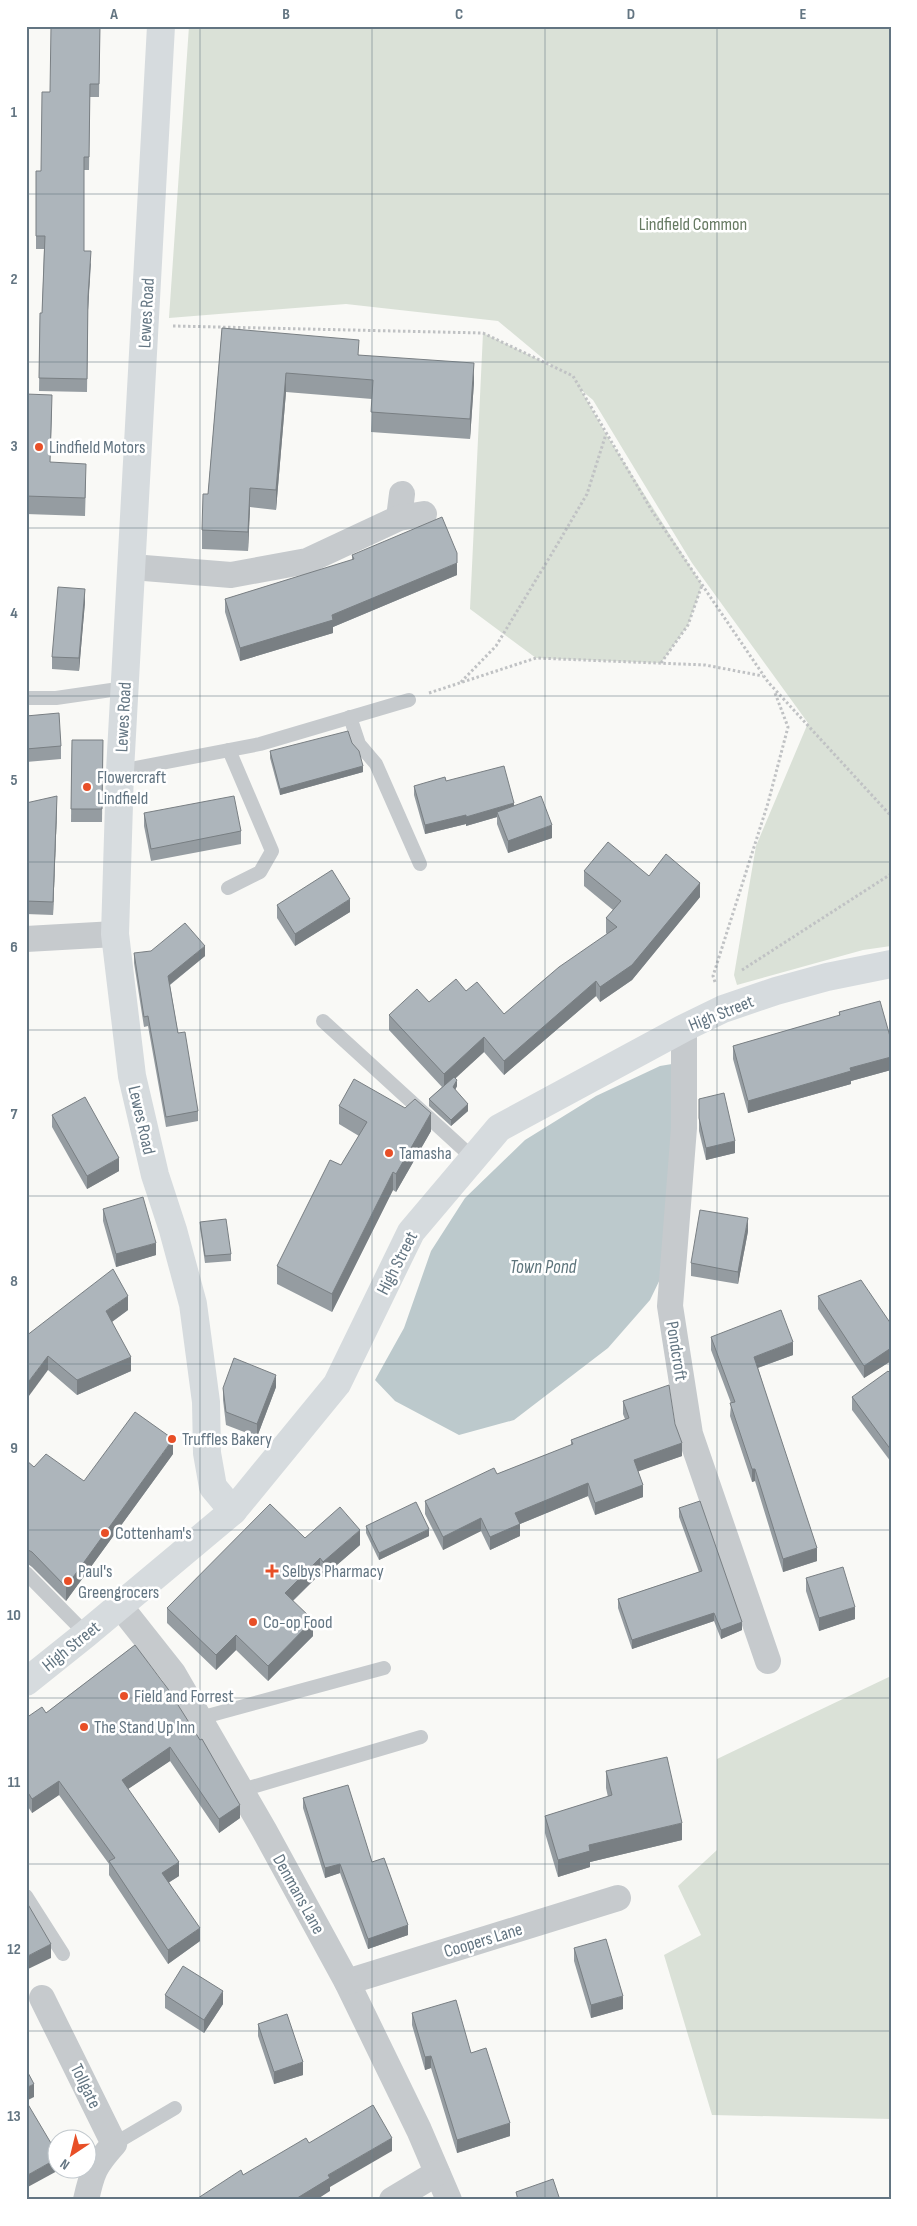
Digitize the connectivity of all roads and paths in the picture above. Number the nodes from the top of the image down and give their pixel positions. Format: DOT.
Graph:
graph roads {
  1 [pos="161,26"];
  2 [pos="145,325"];
  3 [pos="606,434"];
  4 [pos="424,514"];
  5 [pos="132,567"];
  6 [pos="702,585"];
  7 [pos="660,663"];
  8 [pos="764,676"];
  9 [pos="461,683"];
  10 [pos="125,688"];
  11 [pos="774,690"];
  12 [pos="26,698"];
  13 [pos="409,700"];
  14 [pos="350,717"];
  15 [pos="229,750"];
  16 [pos="120,771"];
  17 [pos="891,816"];
  18 [pos="420,864"];
  19 [pos="891,874"];
  20 [pos="228,888"];
  21 [pos="115,934"];
  22 [pos="26,939"];
  23 [pos="891,964"];
  24 [pos="741,971"];
  25 [pos="723,1009"];
  26 [pos="323,1021"];
  27 [pos="684,1028"];
  28 [pos="473,1158"];
  29 [pos="233,1511"];
  30 [pos="26,1573"];
  31 [pos="120,1606"];
  32 [pos="86,1634"];
  33 [pos="768,1661"];
  34 [pos="384,1668"];
  35 [pos="26,1682"];
  36 [pos="200,1718"];
  37 [pos="421,1737"];
  38 [pos="242,1790"];
  39 [pos="26,1896"];
  40 [pos="618,1898"];
  41 [pos="63,1954"];
  42 [pos="347,1982"];
  43 [pos="42,1998"];
  44 [pos="175,2108"];
  45 [pos="114,2144"];
  46 [pos="437,2174"];
  47 [pos="86,2200"];
  48 [pos="392,2200"];
  49 [pos="449,2200"];
  1 -- 2 [label="main road, Lewes Road"];
  2 -- 3 [label="path"];
  2 -- 5 [label="main road, Lewes Road"];
  3 -- 6 [label="path"];
  3 -- 9 [label="path"];
  4 -- 5 [label="street"];
  5 -- 10 [label="main road, Lewes Road"];
  6 -- 7 [label="path"];
  6 -- 8 [label="path"];
  7 -- 8 [label="path"];
  7 -- 9 [label="path"];
  8 -- 11 [label="path"];
  9 -- 13 [label="path"];
  10 -- 12 [label="lane"];
  10 -- 16 [label="main road, Lewes Road"];
  11 -- 17 [label="path"];
  11 -- 25 [label="path"];
  13 -- 14 [label="lane"];
  14 -- 15 [label="lane"];
  14 -- 18 [label="lane"];
  15 -- 16 [label="lane"];
  15 -- 20 [label="lane"];
  16 -- 21 [label="main road, Lewes Road"];
  19 -- 24 [label="path"];
  21 -- 22 [label="street"];
  21 -- 29 [label="main road, Lewes Road"];
  23 -- 25 [label="main road, High Street"];
  25 -- 27 [label="main road, High Street"];
  26 -- 28 [label="lane"];
  27 -- 28 [label="main road, High Street"];
  27 -- 33 [label="street, Pondcroft"];
  28 -- 29 [label="main road, High Street"];
  29 -- 31 [label="main road, High Street"];
  30 -- 32 [label="lane"];
  31 -- 32 [label="main road, High Street"];
  31 -- 36 [label="street, Denmans Lane"];
  32 -- 35 [label="main road, High Street"];
  34 -- 36 [label="lane"];
  36 -- 38 [label="street, Denmans Lane"];
  37 -- 38 [label="lane"];
  38 -- 42 [label="street, Denmans Lane"];
  39 -- 41 [label="lane"];
  40 -- 42 [label="street, Coopers Lane"];
  42 -- 46 [label="street, Denmans Lane"];
  43 -- 45 [label="street, Tollgate"];
  44 -- 45 [label="lane"];
  45 -- 47 [label="street"];
  46 -- 48 [label="street"];
  46 -- 49 [label="street, Denmans Lane"];
}
